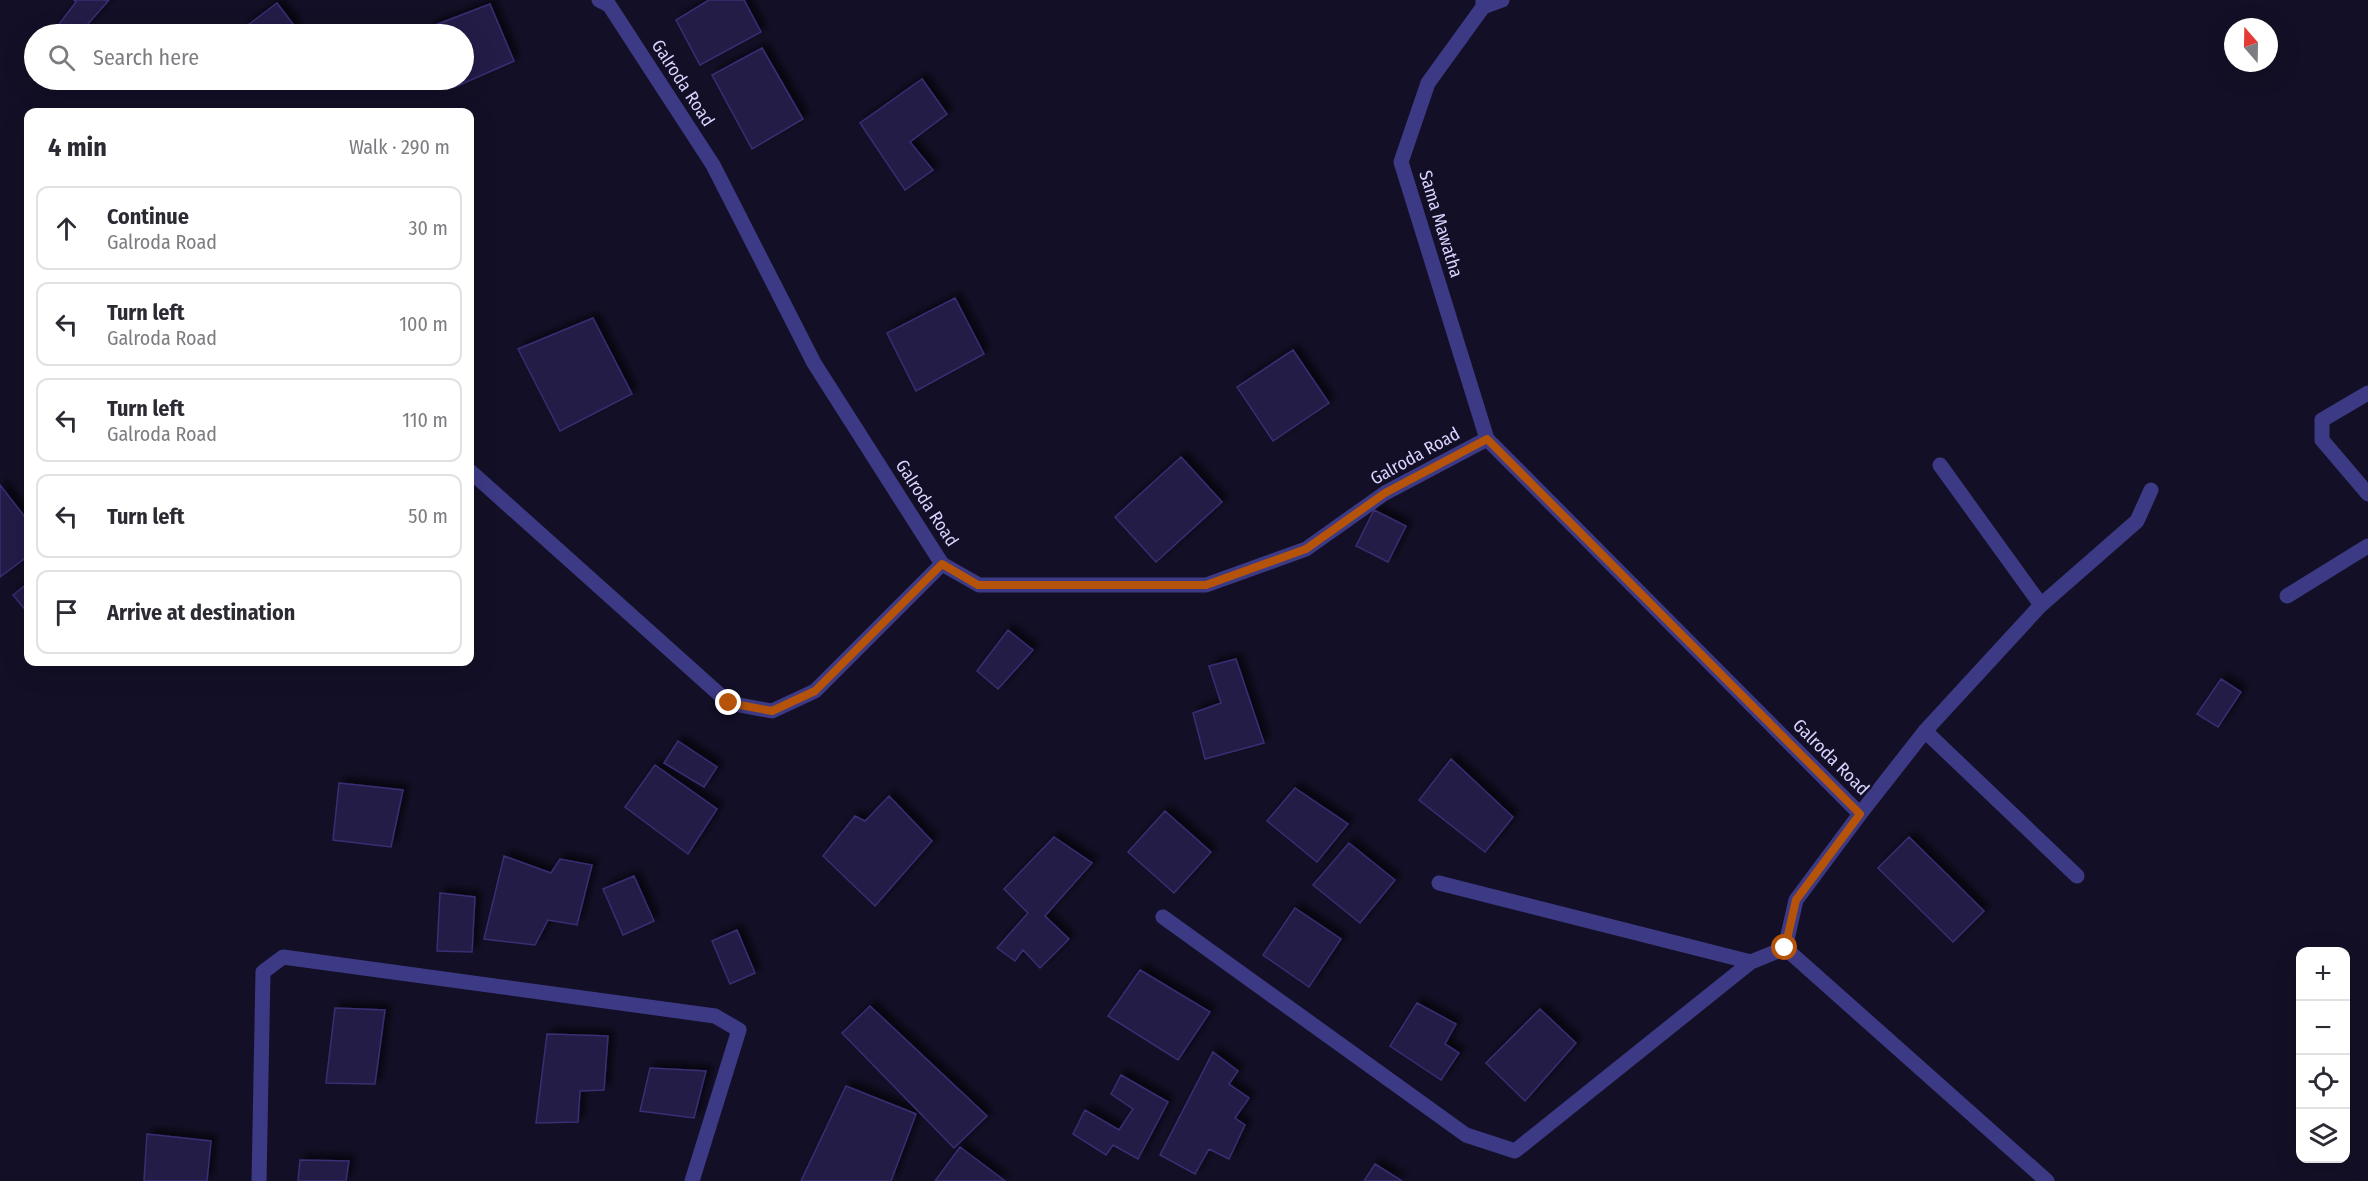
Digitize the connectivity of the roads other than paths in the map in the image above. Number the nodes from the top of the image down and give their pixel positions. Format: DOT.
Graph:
graph roads {
  1 [pos="600,0"];
  2 [pos="1502,0"];
  3 [pos="1483,3"];
  4 [pos="2368,393"];
  5 [pos="1487,439"];
  6 [pos="1940,465"];
  7 [pos="474,475"];
  8 [pos="2151,490"];
  9 [pos="2368,494"];
  10 [pos="2368,546"];
  11 [pos="942,564"];
  12 [pos="2287,596"];
  13 [pos="2041,605"];
  14 [pos="1925,731"];
  15 [pos="1860,814"];
  16 [pos="2077,876"];
  17 [pos="1439,883"];
  18 [pos="1163,917"];
  19 [pos="1785,948"];
  20 [pos="1751,962"];
  21 [pos="259,1181"];
  22 [pos="692,1181"];
  23 [pos="2047,1181"];
  1 -- 11 [label="street, Galroda Road"];
  2 -- 3 [label="street"];
  3 -- 5 [label="street, Sama Mawatha"];
  4 -- 9 [label="street"];
  5 -- 11 [label="street, Galroda Road"];
  5 -- 15 [label="street, Galroda Road"];
  6 -- 13 [label="street"];
  7 -- 11 [label="street"];
  8 -- 13 [label="street"];
  10 -- 12 [label="street"];
  13 -- 14 [label="street"];
  14 -- 15 [label="street"];
  14 -- 16 [label="street"];
  15 -- 19 [label="street, Galroda Road"];
  17 -- 20 [label="street"];
  18 -- 20 [label="street"];
  19 -- 20 [label="street"];
  19 -- 23 [label="street"];
  21 -- 22 [label="street"];
}
